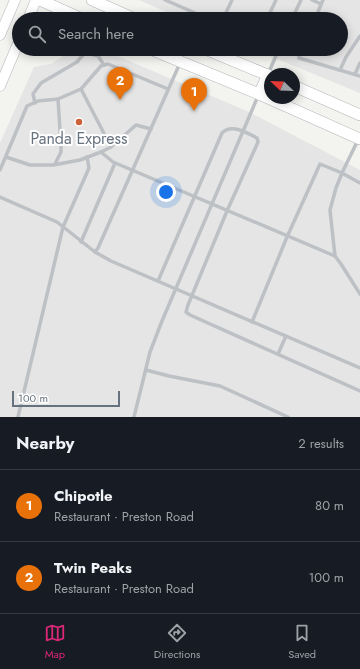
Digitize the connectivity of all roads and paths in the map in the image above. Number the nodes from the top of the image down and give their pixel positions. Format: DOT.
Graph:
graph roads {
  1 [pos="15,0"];
  2 [pos="36,0"];
  3 [pos="40,0"];
  4 [pos="165,0"];
  5 [pos="232,0"];
  6 [pos="276,0"];
  7 [pos="301,0"];
  8 [pos="312,0"];
  9 [pos="95,1"];
  10 [pos="172,1"];
  11 [pos="322,2"];
  12 [pos="31,12"];
  13 [pos="67,12"];
  14 [pos="119,12"];
  15 [pos="195,12"];
  16 [pos="226,12"];
  17 [pos="270,12"];
  18 [pos="295,12"];
  19 [pos="318,12"];
  20 [pos="0,34"];
  21 [pos="360,36"];
  22 [pos="348,54"];
  23 [pos="13,56"];
  24 [pos="82,56"];
  25 [pos="98,56"];
  26 [pos="166,56"];
  27 [pos="222,56"];
  28 [pos="276,56"];
  29 [pos="299,56"];
  30 [pos="347,56"];
  31 [pos="180,62"];
  32 [pos="360,63"];
  33 [pos="104,65"];
  34 [pos="272,68"];
  35 [pos="340,70"];
  36 [pos="264,74"];
  37 [pos="355,74"];
  38 [pos="360,76"];
  39 [pos="264,85"];
  40 [pos="0,86"];
  41 [pos="81,89"];
  42 [pos="168,89"];
  43 [pos="300,89"];
  44 [pos="259,94"];
  45 [pos="58,99"];
  46 [pos="35,103"];
  47 [pos="360,115"];
  48 [pos="151,129"];
  49 [pos="243,132"];
  50 [pos="360,138"];
  51 [pos="111,147"];
  52 [pos="101,152"];
  53 [pos="6,157"];
  54 [pos="87,157"];
  55 [pos="115,163"];
  56 [pos="55,164"];
  57 [pos="0,170"];
  58 [pos="133,170"];
  59 [pos="342,173"];
  60 [pos="360,183"];
  61 [pos="0,197"];
  62 [pos="194,197"];
  63 [pos="211,205"];
  64 [pos="227,211"];
  65 [pos="63,227"];
  66 [pos="287,237"];
  67 [pos="80,242"];
  68 [pos="95,252"];
  69 [pos="335,256"];
  70 [pos="158,281"];
  71 [pos="176,288"];
  72 [pos="360,294"];
  73 [pos="192,295"];
  74 [pos="252,322"];
  75 [pos="286,336"];
  76 [pos="278,354"];
  77 [pos="360,368"];
  78 [pos="146,370"];
  79 [pos="360,391"];
  80 [pos="18,417"];
  81 [pos="134,417"];
  82 [pos="288,417"];
  1 -- 20 [label="main road"];
  2 -- 12 [label="main road"];
  3 -- 13 [label="main road"];
  4 -- 10 [label="lane"];
  5 -- 16 [label="lane"];
  6 -- 17 [label="lane"];
  7 -- 18 [label="lane"];
  8 -- 11 [label="lane"];
  9 -- 14 [label="main road"];
  10 -- 15 [label="lane"];
  11 -- 19 [label="lane"];
  21 -- 22 [label="lane"];
  23 -- 40 [label="main road"];
  24 -- 46 [label="lane"];
  25 -- 33 [label="lane"];
  26 -- 31 [label="main road"];
  27 -- 36 [label="main road"];
  28 -- 34 [label="lane"];
  29 -- 35 [label="lane"];
  30 -- 35 [label="lane"];
  31 -- 42 [label="lane"];
  31 -- 44 [label="main road"];
  32 -- 37 [label="lane"];
  33 -- 41 [label="lane"];
  33 -- 42 [label="lane"];
  35 -- 37 [label="lane"];
  37 -- 38 [label="lane"];
  39 -- 44 [label="main road"];
  41 -- 45 [label="lane"];
  41 -- 51 [label="lane"];
  42 -- 48 [label="lane"];
  43 -- 47 [label="main road"];
  44 -- 49 [label="lane"];
  44 -- 50 [label="main road"];
  45 -- 46 [label="lane"];
  45 -- 56 [label="lane"];
  46 -- 53 [label="lane"];
  48 -- 51 [label="lane"];
  48 -- 58 [label="lane"];
  49 -- 62 [label="lane"];
  49 -- 63 [label="lane"];
  49 -- 64 [label="lane"];
  50 -- 59 [label="lane"];
  51 -- 52 [label="lane"];
  52 -- 54 [label="lane"];
  52 -- 55 [label="lane"];
  53 -- 56 [label="lane"];
  53 -- 57 [label="lane"];
  54 -- 56 [label="lane"];
  54 -- 65 [label="lane"];
  55 -- 58 [label="lane"];
  55 -- 67 [label="lane"];
  58 -- 62 [label="lane"];
  58 -- 68 [label="lane"];
  59 -- 60 [label="lane"];
  59 -- 66 [label="lane"];
  59 -- 69 [label="lane"];
  61 -- 65 [label="lane"];
  62 -- 63 [label="lane"];
  62 -- 70 [label="lane"];
  63 -- 64 [label="lane"];
  63 -- 71 [label="lane"];
  64 -- 66 [label="lane"];
  64 -- 73 [label="lane"];
  65 -- 67 [label="lane"];
  65 -- 80 [label="lane"];
  66 -- 69 [label="lane"];
  66 -- 74 [label="lane"];
  67 -- 68 [label="lane"];
  68 -- 70 [label="lane"];
  69 -- 72 [label="lane"];
  70 -- 71 [label="lane"];
  71 -- 73 [label="lane"];
  71 -- 78 [label="lane"];
  73 -- 74 [label="lane"];
  73 -- 76 [label="lane"];
  74 -- 75 [label="lane"];
  75 -- 76 [label="lane"];
  75 -- 77 [label="lane"];
  76 -- 79 [label="lane"];
  78 -- 81 [label="lane"];
  78 -- 82 [label="lane"];
}
